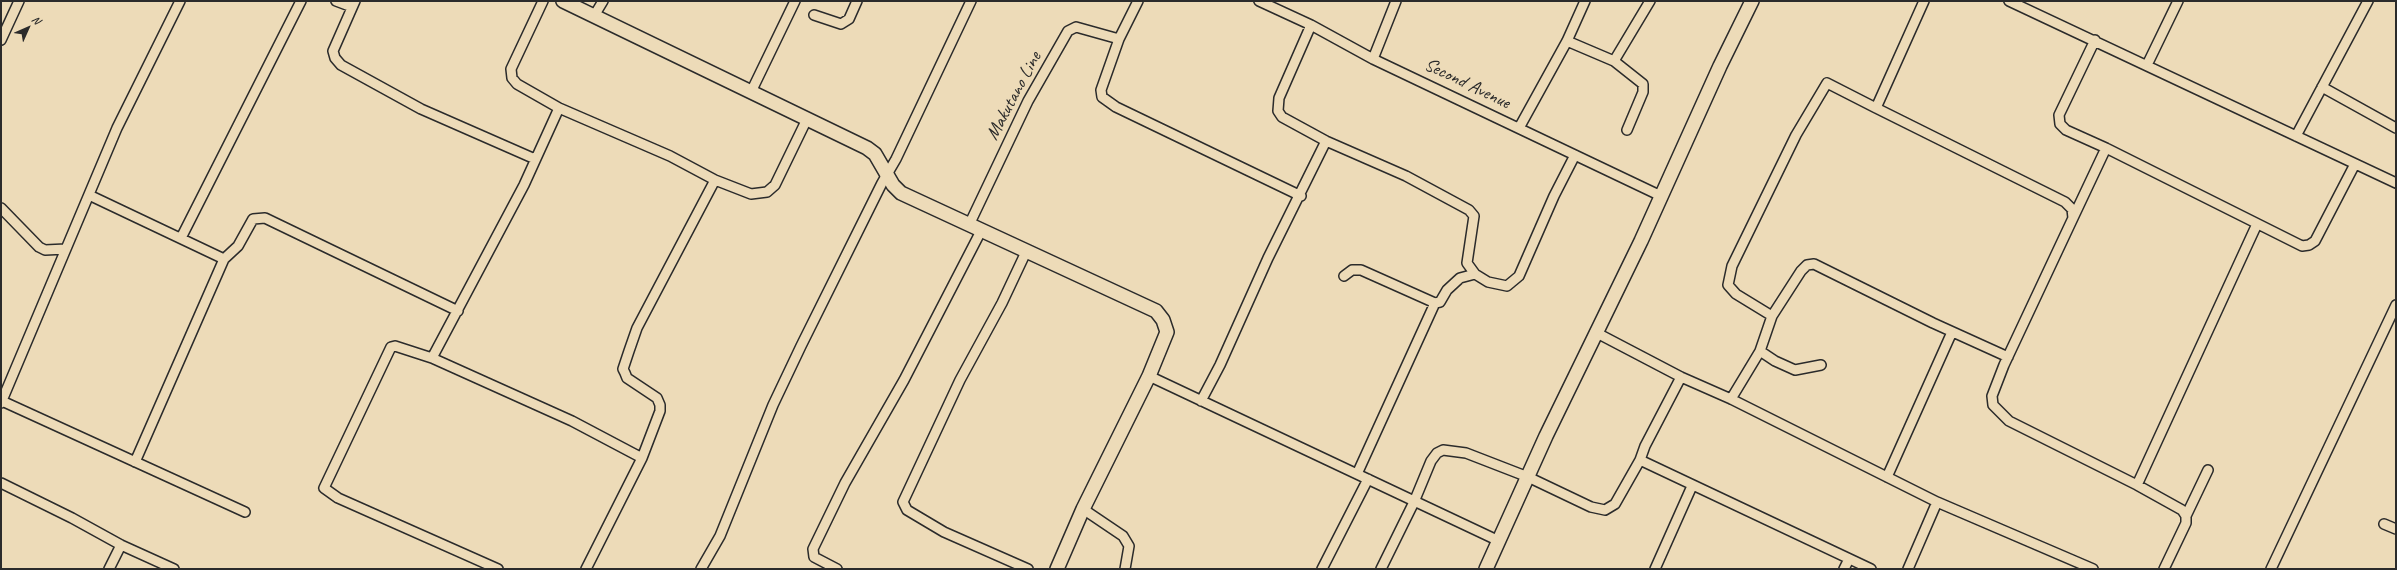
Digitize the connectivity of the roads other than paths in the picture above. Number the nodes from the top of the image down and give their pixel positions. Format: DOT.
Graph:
graph roads {
  1 [pos="19,1"];
  2 [pos="180,1"];
  3 [pos="300,1"];
  4 [pos="336,1"];
  5 [pos="543,1"];
  6 [pos="563,1"];
  7 [pos="603,1"];
  8 [pos="795,1"];
  9 [pos="857,1"];
  10 [pos="971,1"];
  11 [pos="1138,1"];
  12 [pos="1259,1"];
  13 [pos="1396,1"];
  14 [pos="1585,1"];
  15 [pos="1650,1"];
  16 [pos="1752,1"];
  17 [pos="1924,1"];
  18 [pos="2010,1"];
  19 [pos="2178,1"];
  20 [pos="2368,1"];
  21 [pos="354,4"];
  22 [pos="594,16"];
  23 [pos="814,16"];
  24 [pos="1311,25"];
  25 [pos="1119,39"];
  26 [pos="1,40"];
  27 [pos="2095,40"];
  28 [pos="1567,41"];
  29 [pos="1374,59"];
  30 [pos="1614,61"];
  31 [pos="2147,65"];
  32 [pos="2322,87"];
  33 [pos="751,92"];
  34 [pos="559,108"];
  35 [pos="1876,108"];
  36 [pos="808,119"];
  37 [pos="1519,128"];
  38 [pos="2396,128"];
  39 [pos="1627,130"];
  40 [pos="2296,136"];
  41 [pos="1326,141"];
  42 [pos="2106,148"];
  43 [pos="1575,155"];
  44 [pos="535,159"];
  45 [pos="2355,164"];
  46 [pos="886,174"];
  47 [pos="714,180"];
  48 [pos="2396,183"];
  49 [pos="89,195"];
  50 [pos="1300,196"];
  51 [pos="1661,196"];
  52 [pos="1,208"];
  53 [pos="2073,218"];
  54 [pos="2257,224"];
  55 [pos="969,225"];
  56 [pos="981,231"];
  57 [pos="181,238"];
  58 [pos="66,249"];
  59 [pos="1026,252"];
  60 [pos="224,259"];
  61 [pos="1475,274"];
  62 [pos="1344,276"];
  63 [pos="1435,303"];
  64 [pos="2396,305"];
  65 [pos="458,311"];
  66 [pos="1772,316"];
  67 [pos="1595,332"];
  68 [pos="1952,332"];
  69 [pos="1760,351"];
  70 [pos="2008,357"];
  71 [pos="432,358"];
  72 [pos="1821,365"];
  73 [pos="1149,376"];
  74 [pos="1681,378"];
  75 [pos="1731,399"];
  76 [pos="1201,401"];
  77 [pos="1,402"];
  78 [pos="642,458"];
  79 [pos="1640,460"];
  80 [pos="135,462"];
  81 [pos="2208,470"];
  82 [pos="1357,474"];
  83 [pos="1528,477"];
  84 [pos="1887,477"];
  85 [pos="1368,479"];
  86 [pos="1,482"];
  87 [pos="2137,485"];
  88 [pos="1692,486"];
  89 [pos="1414,502"];
  90 [pos="1937,502"];
  91 [pos="1083,509"];
  92 [pos="245,512"];
  93 [pos="2186,516"];
  94 [pos="2384,524"];
  95 [pos="2396,529"];
  96 [pos="1499,541"];
  97 [pos="121,545"];
  98 [pos="1849,559"];
  99 [pos="109,569"];
  100 [pos="174,569"];
  101 [pos="498,569"];
  102 [pos="586,569"];
  103 [pos="701,569"];
  104 [pos="837,569"];
  105 [pos="1028,569"];
  106 [pos="1057,569"];
  107 [pos="1125,569"];
  108 [pos="1322,569"];
  109 [pos="1381,569"];
  110 [pos="1486,569"];
  111 [pos="1655,569"];
  112 [pos="1844,569"];
  113 [pos="1871,569"];
  114 [pos="1908,569"];
  115 [pos="2093,569"];
  116 [pos="2164,569"];
  117 [pos="2271,569"];
  1 -- 26 [label="street"];
  2 -- 49 [label="street"];
  3 -- 57 [label="street"];
  4 -- 21 [label="street"];
  5 -- 34 [label="street"];
  6 -- 22 [label="street"];
  7 -- 22 [label="street"];
  8 -- 33 [label="street"];
  9 -- 23 [label="street"];
  10 -- 46 [label="street"];
  11 -- 25 [label="street"];
  12 -- 24 [label="street, Second Avenue"];
  13 -- 29 [label="street"];
  14 -- 28 [label="street"];
  15 -- 30 [label="street"];
  16 -- 51 [label="street"];
  17 -- 35 [label="street"];
  18 -- 27 [label="street"];
  19 -- 31 [label="street"];
  20 -- 32 [label="street"];
  21 -- 44 [label="street"];
  22 -- 33 [label="street"];
  24 -- 29 [label="street, Second Avenue"];
  24 -- 41 [label="street"];
  25 -- 50 [label="street"];
  25 -- 55 [label="street, Makutano Line"];
  27 -- 31 [label="street"];
  27 -- 42 [label="street"];
  28 -- 30 [label="street"];
  28 -- 37 [label="street"];
  29 -- 37 [label="street, Second Avenue"];
  30 -- 39 [label="street"];
  31 -- 40 [label="street"];
  32 -- 38 [label="street"];
  32 -- 40 [label="street"];
  33 -- 36 [label="street"];
  34 -- 44 [label="street"];
  34 -- 47 [label="street"];
  35 -- 53 [label="street"];
  35 -- 66 [label="street"];
  36 -- 46 [label="street"];
  36 -- 47 [label="street"];
  37 -- 43 [label="street, Second Avenue"];
  40 -- 45 [label="street"];
  41 -- 50 [label="street"];
  41 -- 61 [label="street"];
  42 -- 53 [label="street"];
  42 -- 54 [label="street"];
  43 -- 51 [label="street, Second Avenue"];
  43 -- 61 [label="street"];
  44 -- 65 [label="street"];
  45 -- 48 [label="street"];
  45 -- 54 [label="street"];
  46 -- 55 [label="street"];
  46 -- 103 [label="street"];
  47 -- 78 [label="street"];
  49 -- 57 [label="street"];
  49 -- 58 [label="street"];
  50 -- 76 [label="street"];
  51 -- 67 [label="street"];
  52 -- 58 [label="street"];
  53 -- 70 [label="street"];
  54 -- 87 [label="street"];
  55 -- 56 [label="street"];
  56 -- 59 [label="street"];
  56 -- 104 [label="street"];
  57 -- 60 [label="street"];
  58 -- 77 [label="street"];
  59 -- 73 [label="street"];
  59 -- 105 [label="street"];
  60 -- 65 [label="street"];
  60 -- 80 [label="street"];
  61 -- 63 [label="street"];
  62 -- 63 [label="street"];
  63 -- 82 [label="street"];
  64 -- 117 [label="street"];
  65 -- 71 [label="street"];
  66 -- 68 [label="street"];
  66 -- 69 [label="street"];
  67 -- 74 [label="street"];
  67 -- 83 [label="street"];
  68 -- 70 [label="street"];
  68 -- 84 [label="street"];
  69 -- 72 [label="street"];
  69 -- 75 [label="street"];
  70 -- 87 [label="street"];
  71 -- 78 [label="street"];
  71 -- 101 [label="street"];
  73 -- 76 [label="street"];
  73 -- 91 [label="street"];
  74 -- 75 [label="street"];
  74 -- 79 [label="street"];
  75 -- 84 [label="street"];
  76 -- 82 [label="street"];
  77 -- 80 [label="street"];
  78 -- 102 [label="street"];
  79 -- 83 [label="street"];
  79 -- 88 [label="street"];
  80 -- 92 [label="street"];
  81 -- 93 [label="street"];
  82 -- 85 [label="street"];
  83 -- 89 [label="street"];
  83 -- 96 [label="street"];
  84 -- 90 [label="street"];
  85 -- 89 [label="street"];
  85 -- 108 [label="street"];
  86 -- 97 [label="street"];
  87 -- 93 [label="street"];
  88 -- 98 [label="street"];
  88 -- 111 [label="street"];
  89 -- 96 [label="street"];
  89 -- 109 [label="street"];
  90 -- 114 [label="street"];
  90 -- 115 [label="street"];
  91 -- 106 [label="street"];
  91 -- 107 [label="street"];
  93 -- 116 [label="street"];
  94 -- 95 [label="street"];
  96 -- 110 [label="street"];
  97 -- 99 [label="street"];
  97 -- 100 [label="street"];
  98 -- 112 [label="street"];
  98 -- 113 [label="street"];
}
